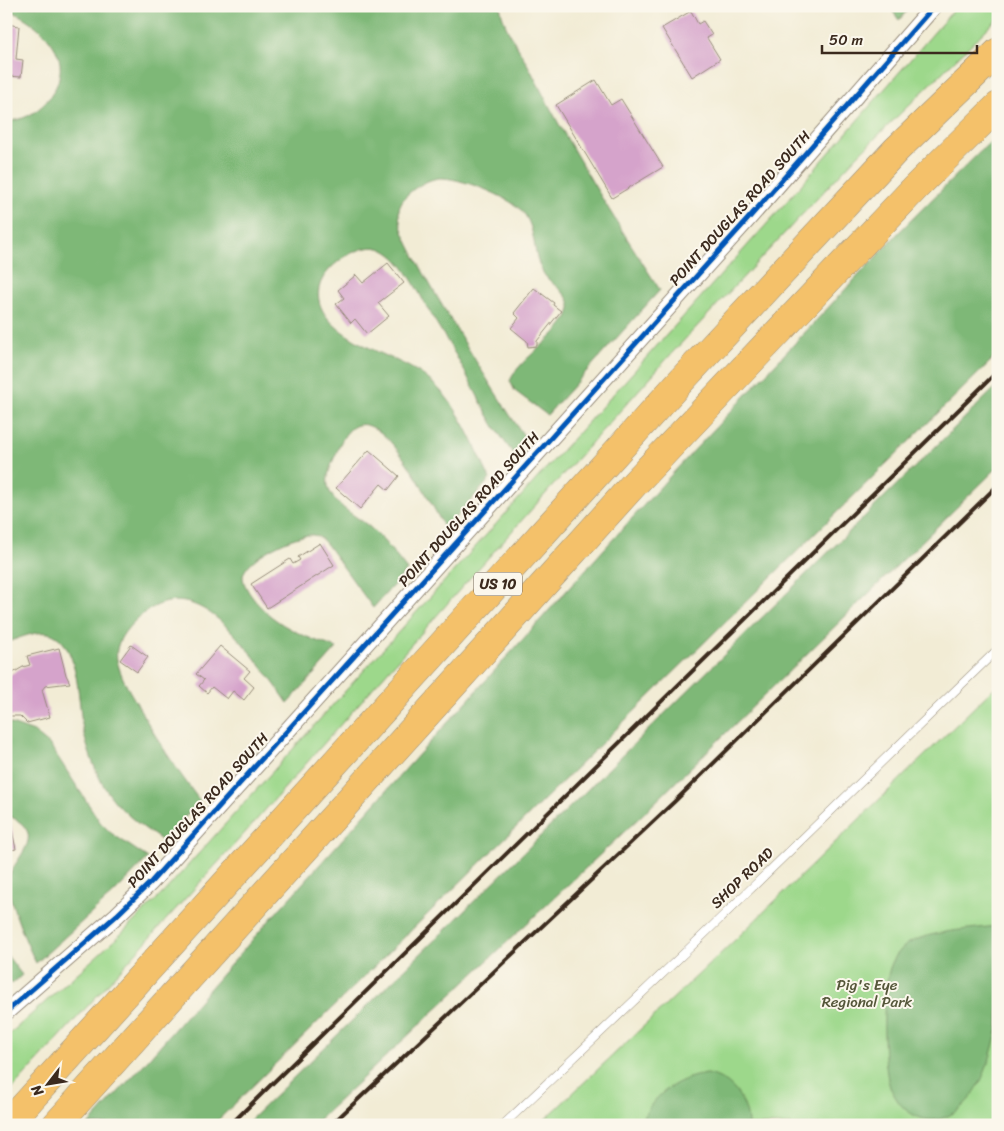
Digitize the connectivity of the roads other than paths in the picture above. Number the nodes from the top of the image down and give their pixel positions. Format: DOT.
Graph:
graph roads {
  1 [pos="934,6"];
  2 [pos="998,46"];
  3 [pos="998,52"];
  4 [pos="954,92"];
  5 [pos="998,106"];
  6 [pos="998,649"];
  7 [pos="6,1012"];
  8 [pos="7,1125"];
  9 [pos="56,1125"];
  10 [pos="503,1125"];
  1 -- 7 [label="street, POINT DOUGLAS ROAD SOUTH"];
  2 -- 4 [label="highway"];
  3 -- 4 [label="highway, US 10"];
  4 -- 8 [label="highway, US 10"];
  5 -- 9 [label="highway, US 10"];
  6 -- 10 [label="lane, SHOP ROAD"];
}
